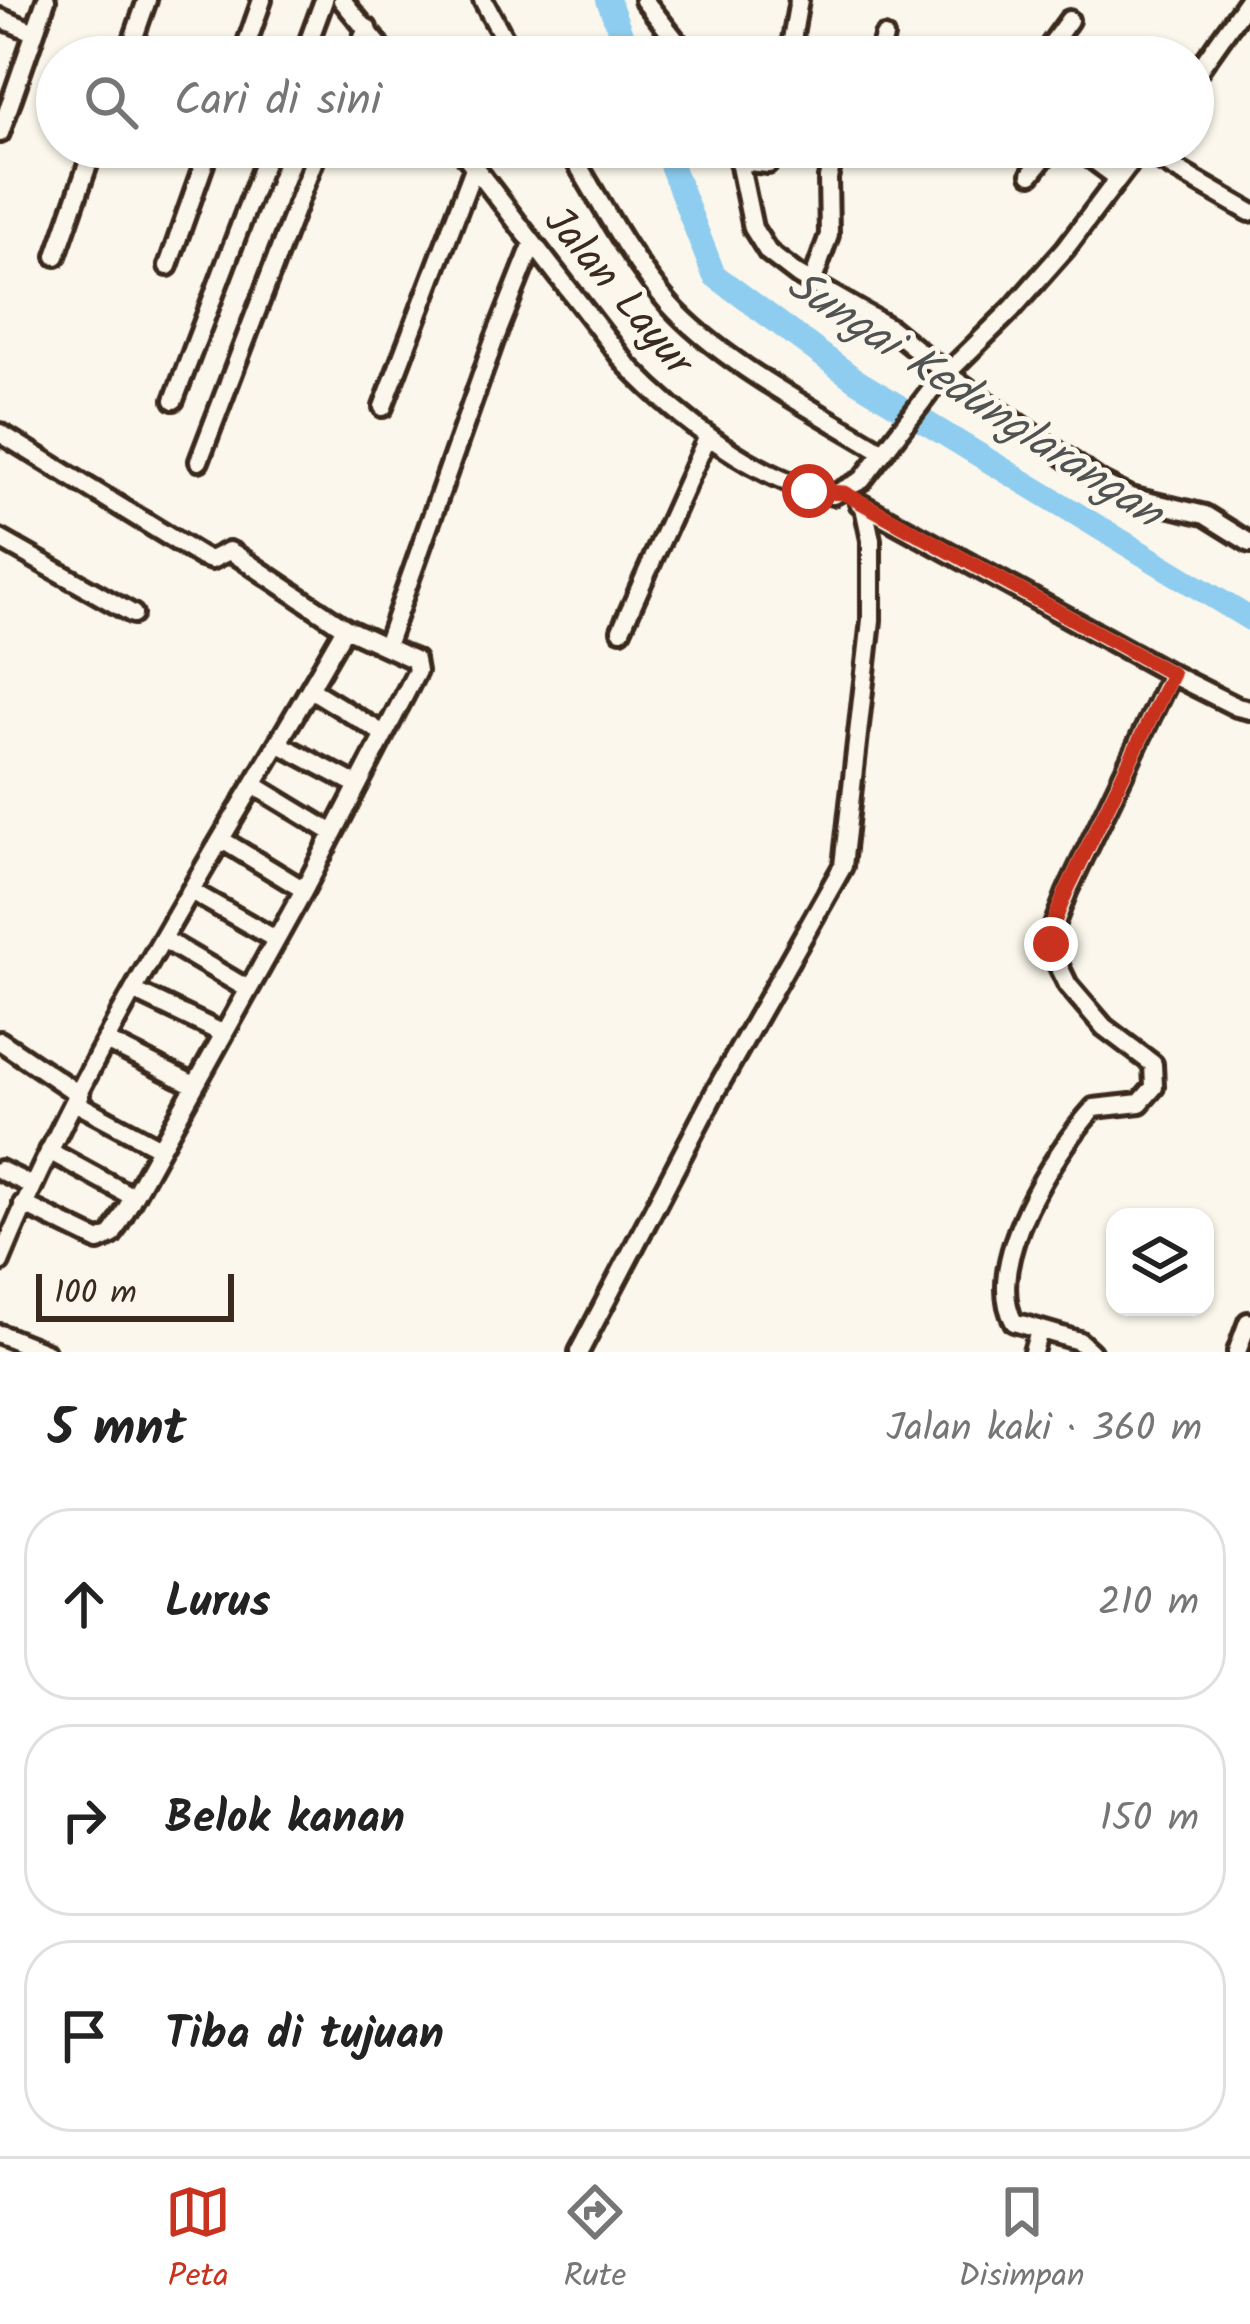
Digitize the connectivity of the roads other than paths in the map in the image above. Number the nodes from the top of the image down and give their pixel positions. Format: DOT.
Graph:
graph roads {
  1 [pos="46,0"];
  2 [pos="147,0"];
  3 [pos="262,0"];
  4 [pos="324,0"];
  5 [pos="342,0"];
  6 [pos="373,0"];
  7 [pos="483,0"];
  8 [pos="644,0"];
  9 [pos="799,0"];
  10 [pos="1249,0"];
  11 [pos="0,18"];
  12 [pos="1070,20"];
  13 [pos="362,22"];
  14 [pos="34,32"];
  15 [pos="134,36"];
  16 [pos="249,36"];
  17 [pos="311,36"];
  18 [pos="359,36"];
  19 [pos="373,36"];
  20 [pos="503,36"];
  21 [pos="672,36"];
  22 [pos="793,36"];
  23 [pos="1058,36"];
  24 [pos="1214,49"];
  25 [pos="2,120"];
  26 [pos="87,168"];
  27 [pos="203,168"];
  28 [pos="262,168"];
  29 [pos="311,168"];
  30 [pos="474,168"];
  31 [pos="581,168"];
  32 [pos="740,168"];
  33 [pos="831,168"];
  34 [pos="1035,168"];
  35 [pos="1115,168"];
  36 [pos="1119,168"];
  37 [pos="1126,168"];
  38 [pos="1175,168"];
  39 [pos="1123,172"];
  40 [pos="1030,174"];
  41 [pos="1250,212"];
  42 [pos="533,243"];
  43 [pos="56,256"];
  44 [pos="168,266"];
  45 [pos="812,283"];
  46 [pos="941,380"];
  47 [pos="174,400"];
  48 [pos="383,407"];
  49 [pos="0,433"];
  50 [pos="708,436"];
  51 [pos="888,446"];
  52 [pos="200,461"];
  53 [pos="844,493"];
  54 [pos="864,507"];
  55 [pos="0,538"];
  56 [pos="1250,543"];
  57 [pos="133,614"];
  58 [pos="344,628"];
  59 [pos="621,630"];
  60 [pos="386,646"];
  61 [pos="1172,674"];
  62 [pos="310,689"];
  63 [pos="1250,710"];
  64 [pos="384,734"];
  65 [pos="279,744"];
  66 [pos="254,785"];
  67 [pos="357,785"];
  68 [pos="333,832"];
  69 [pos="222,840"];
  70 [pos="304,890"];
  71 [pos="191,891"];
  72 [pos="163,939"];
  73 [pos="275,939"];
  74 [pos="246,988"];
  75 [pos="134,991"];
  76 [pos="222,1033"];
  77 [pos="0,1041"];
  78 [pos="106,1041"];
  79 [pos="194,1085"];
  80 [pos="78,1099"];
  81 [pos="161,1145"];
  82 [pos="50,1151"];
  83 [pos="0,1170"];
  84 [pos="31,1185"];
  85 [pos="133,1197"];
  86 [pos="23,1204"];
  87 [pos="0,1262"];
  88 [pos="1248,1322"];
  89 [pos="1039,1331"];
  90 [pos="6,1341"];
  91 [pos="580,1351"];
  92 [pos="45,1352"];
  93 [pos="1033,1352"];
  94 [pos="1091,1352"];
  95 [pos="1237,1352"];
  1 -- 14 [label="street"];
  2 -- 15 [label="street"];
  3 -- 16 [label="street"];
  4 -- 17 [label="street"];
  5 -- 13 [label="street"];
  6 -- 13 [label="street"];
  7 -- 20 [label="street"];
  8 -- 21 [label="street"];
  9 -- 22 [label="street"];
  10 -- 24 [label="street"];
  11 -- 14 [label="street"];
  12 -- 23 [label="street"];
  13 -- 18 [label="street"];
  13 -- 19 [label="street"];
  14 -- 25 [label="street"];
  26 -- 43 [label="street"];
  27 -- 44 [label="street"];
  28 -- 47 [label="street"];
  29 -- 52 [label="street"];
  30 -- 42 [label="street, Jalan Layur"];
  30 -- 48 [label="street"];
  31 -- 51 [label="street"];
  32 -- 45 [label="street"];
  33 -- 45 [label="street"];
  34 -- 40 [label="street"];
  35 -- 39 [label="street"];
  36 -- 39 [label="street"];
  37 -- 39 [label="street"];
  38 -- 41 [label="street"];
  39 -- 46 [label="street"];
  42 -- 50 [label="street, Jalan Layur"];
  42 -- 60 [label="street"];
  45 -- 46 [label="street"];
  46 -- 51 [label="street"];
  46 -- 56 [label="street"];
  49 -- 58 [label="street"];
  50 -- 53 [label="street, Jalan Layur"];
  50 -- 59 [label="street"];
  51 -- 53 [label="street"];
  53 -- 54 [label="street"];
  54 -- 61 [label="street"];
  54 -- 91 [label="street"];
  55 -- 57 [label="street"];
  58 -- 60 [label="street"];
  58 -- 62 [label="street"];
  60 -- 64 [label="street"];
  61 -- 63 [label="street"];
  61 -- 89 [label="street"];
  62 -- 64 [label="street"];
  62 -- 65 [label="street"];
  64 -- 67 [label="street"];
  65 -- 66 [label="street"];
  65 -- 67 [label="street"];
  66 -- 68 [label="street"];
  66 -- 69 [label="street"];
  67 -- 68 [label="street"];
  68 -- 70 [label="street"];
  69 -- 70 [label="street"];
  69 -- 71 [label="street"];
  70 -- 73 [label="street"];
  71 -- 72 [label="street"];
  71 -- 73 [label="street"];
  72 -- 74 [label="street"];
  72 -- 75 [label="street"];
  73 -- 74 [label="street"];
  74 -- 76 [label="street"];
  75 -- 76 [label="street"];
  75 -- 78 [label="street"];
  76 -- 79 [label="street"];
  77 -- 80 [label="street"];
  78 -- 79 [label="street"];
  78 -- 80 [label="street"];
  79 -- 81 [label="street"];
  80 -- 81 [label="street"];
  80 -- 82 [label="street"];
  81 -- 85 [label="street"];
  82 -- 84 [label="street"];
  82 -- 85 [label="street"];
  83 -- 84 [label="street"];
  84 -- 86 [label="street"];
  85 -- 86 [label="street"];
  86 -- 87 [label="street"];
  88 -- 95 [label="street"];
  89 -- 93 [label="street"];
  89 -- 94 [label="street"];
  90 -- 92 [label="street"];
}
